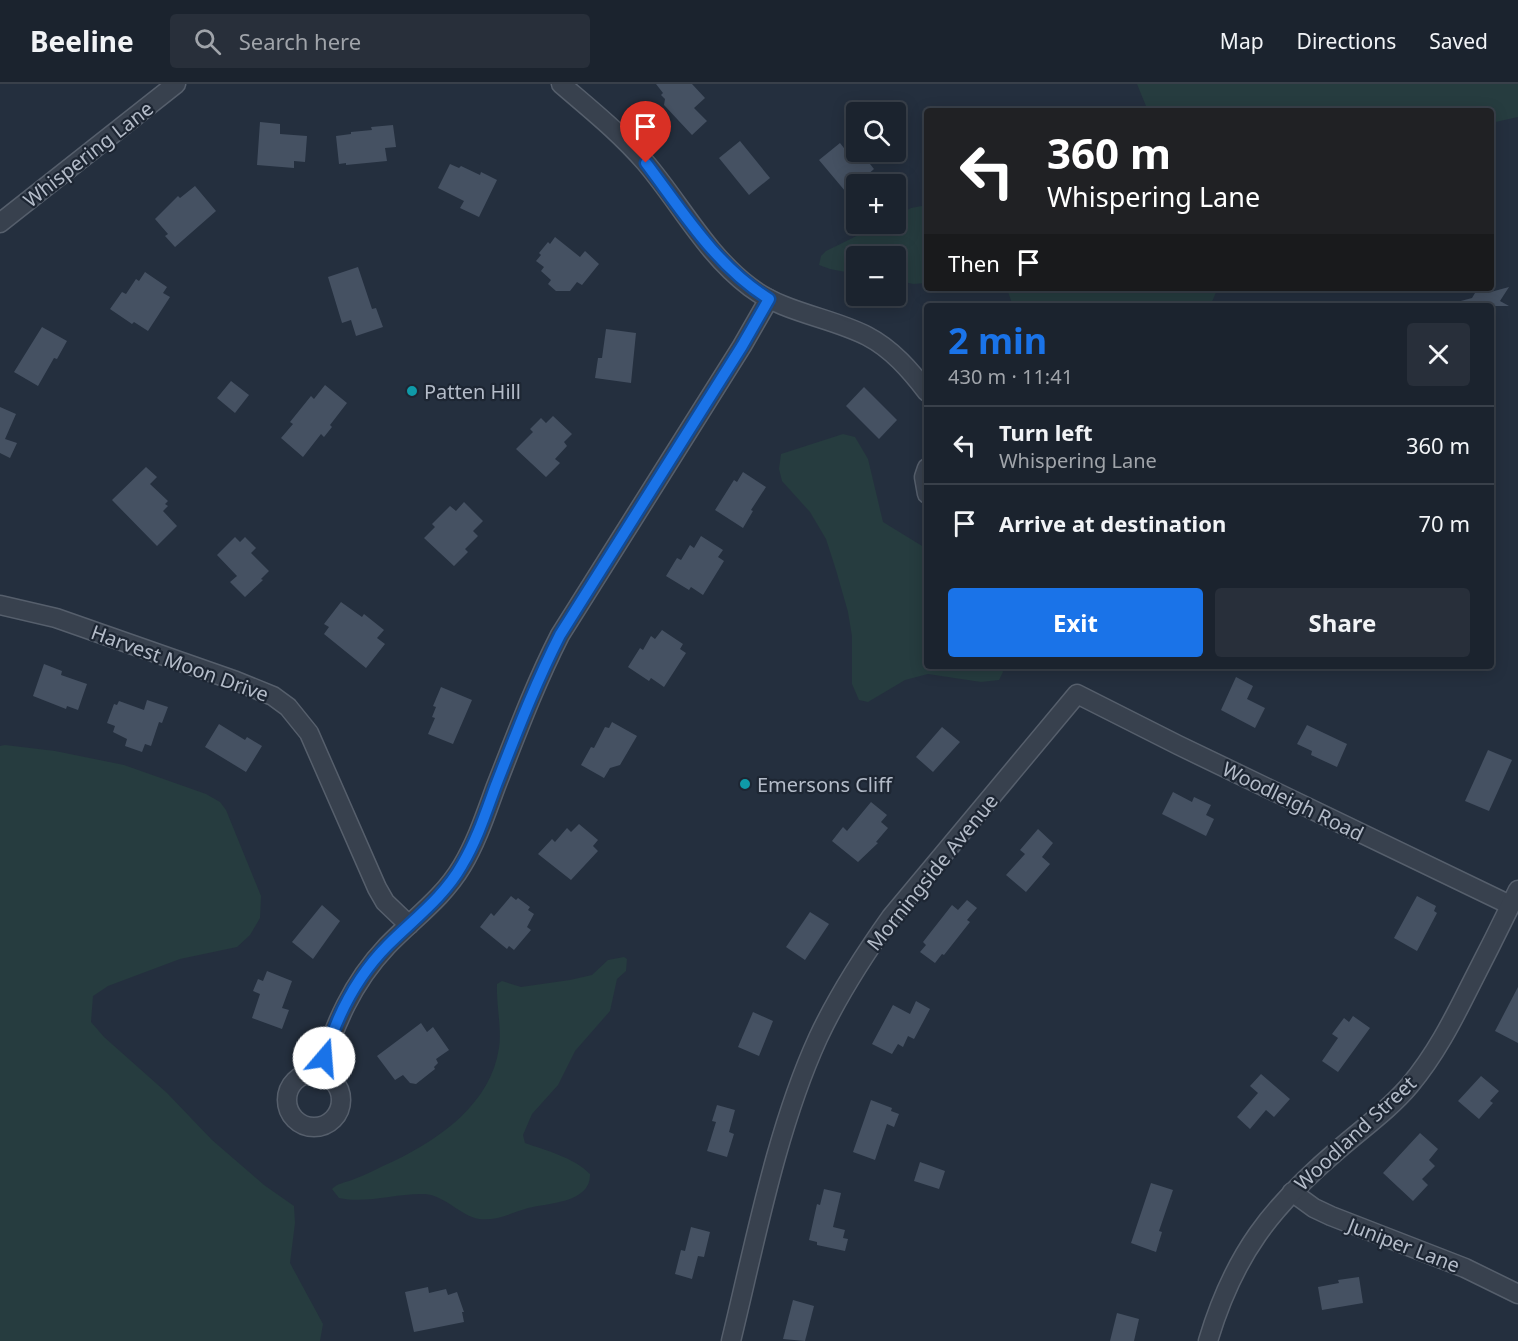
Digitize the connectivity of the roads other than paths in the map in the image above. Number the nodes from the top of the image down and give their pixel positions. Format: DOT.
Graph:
graph roads {
  1 [pos="176,84"];
  2 [pos="561,84"];
  3 [pos="0,224"];
  4 [pos="769,299"];
  5 [pos="924,388"];
  6 [pos="0,605"];
  7 [pos="1077,694"];
  8 [pos="1514,898"];
  9 [pos="409,925"];
  10 [pos="320,1073"];
  11 [pos="1292,1191"];
  12 [pos="1518,1294"];
  13 [pos="731,1341"];
  14 [pos="1208,1341"];
  1 -- 3 [label="street, Whispering Lane"];
  2 -- 4 [label="street"];
  4 -- 5 [label="street"];
  4 -- 9 [label="street"];
  6 -- 9 [label="street, Harvest Moon Drive"];
  7 -- 8 [label="street, Woodleigh Road"];
  7 -- 13 [label="street, Morningside Avenue"];
  8 -- 11 [label="street, Woodland Street"];
  9 -- 10 [label="street"];
  11 -- 12 [label="street, Juniper Lane"];
  11 -- 14 [label="street, Woodland Street"];
}
